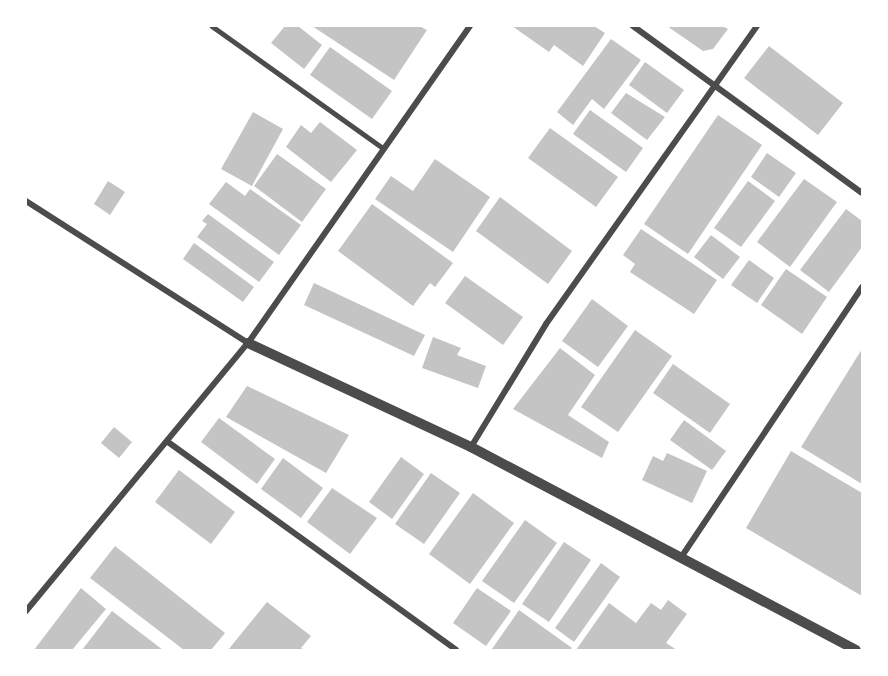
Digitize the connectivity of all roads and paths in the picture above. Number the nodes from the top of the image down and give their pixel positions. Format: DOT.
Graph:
graph roads {
  1 [pos="212,26"];
  2 [pos="470,26"];
  3 [pos="633,26"];
  4 [pos="757,26"];
  5 [pos="715,85"];
  6 [pos="383,148"];
  7 [pos="862,193"];
  8 [pos="26,201"];
  9 [pos="862,287"];
  10 [pos="248,343"];
  11 [pos="168,442"];
  12 [pos="471,447"];
  13 [pos="680,559"];
  14 [pos="26,611"];
  15 [pos="456,651"];
  16 [pos="856,651"];
  1 -- 6 [label="lane"];
  2 -- 6 [label="street"];
  3 -- 5 [label="street"];
  4 -- 5 [label="street"];
  5 -- 7 [label="street"];
  5 -- 12 [label="street"];
  6 -- 10 [label="street"];
  8 -- 10 [label="street"];
  9 -- 13 [label="street"];
  10 -- 11 [label="street"];
  10 -- 12 [label="street"];
  11 -- 14 [label="street"];
  11 -- 15 [label="street"];
  12 -- 13 [label="street"];
  13 -- 16 [label="street"];
}
